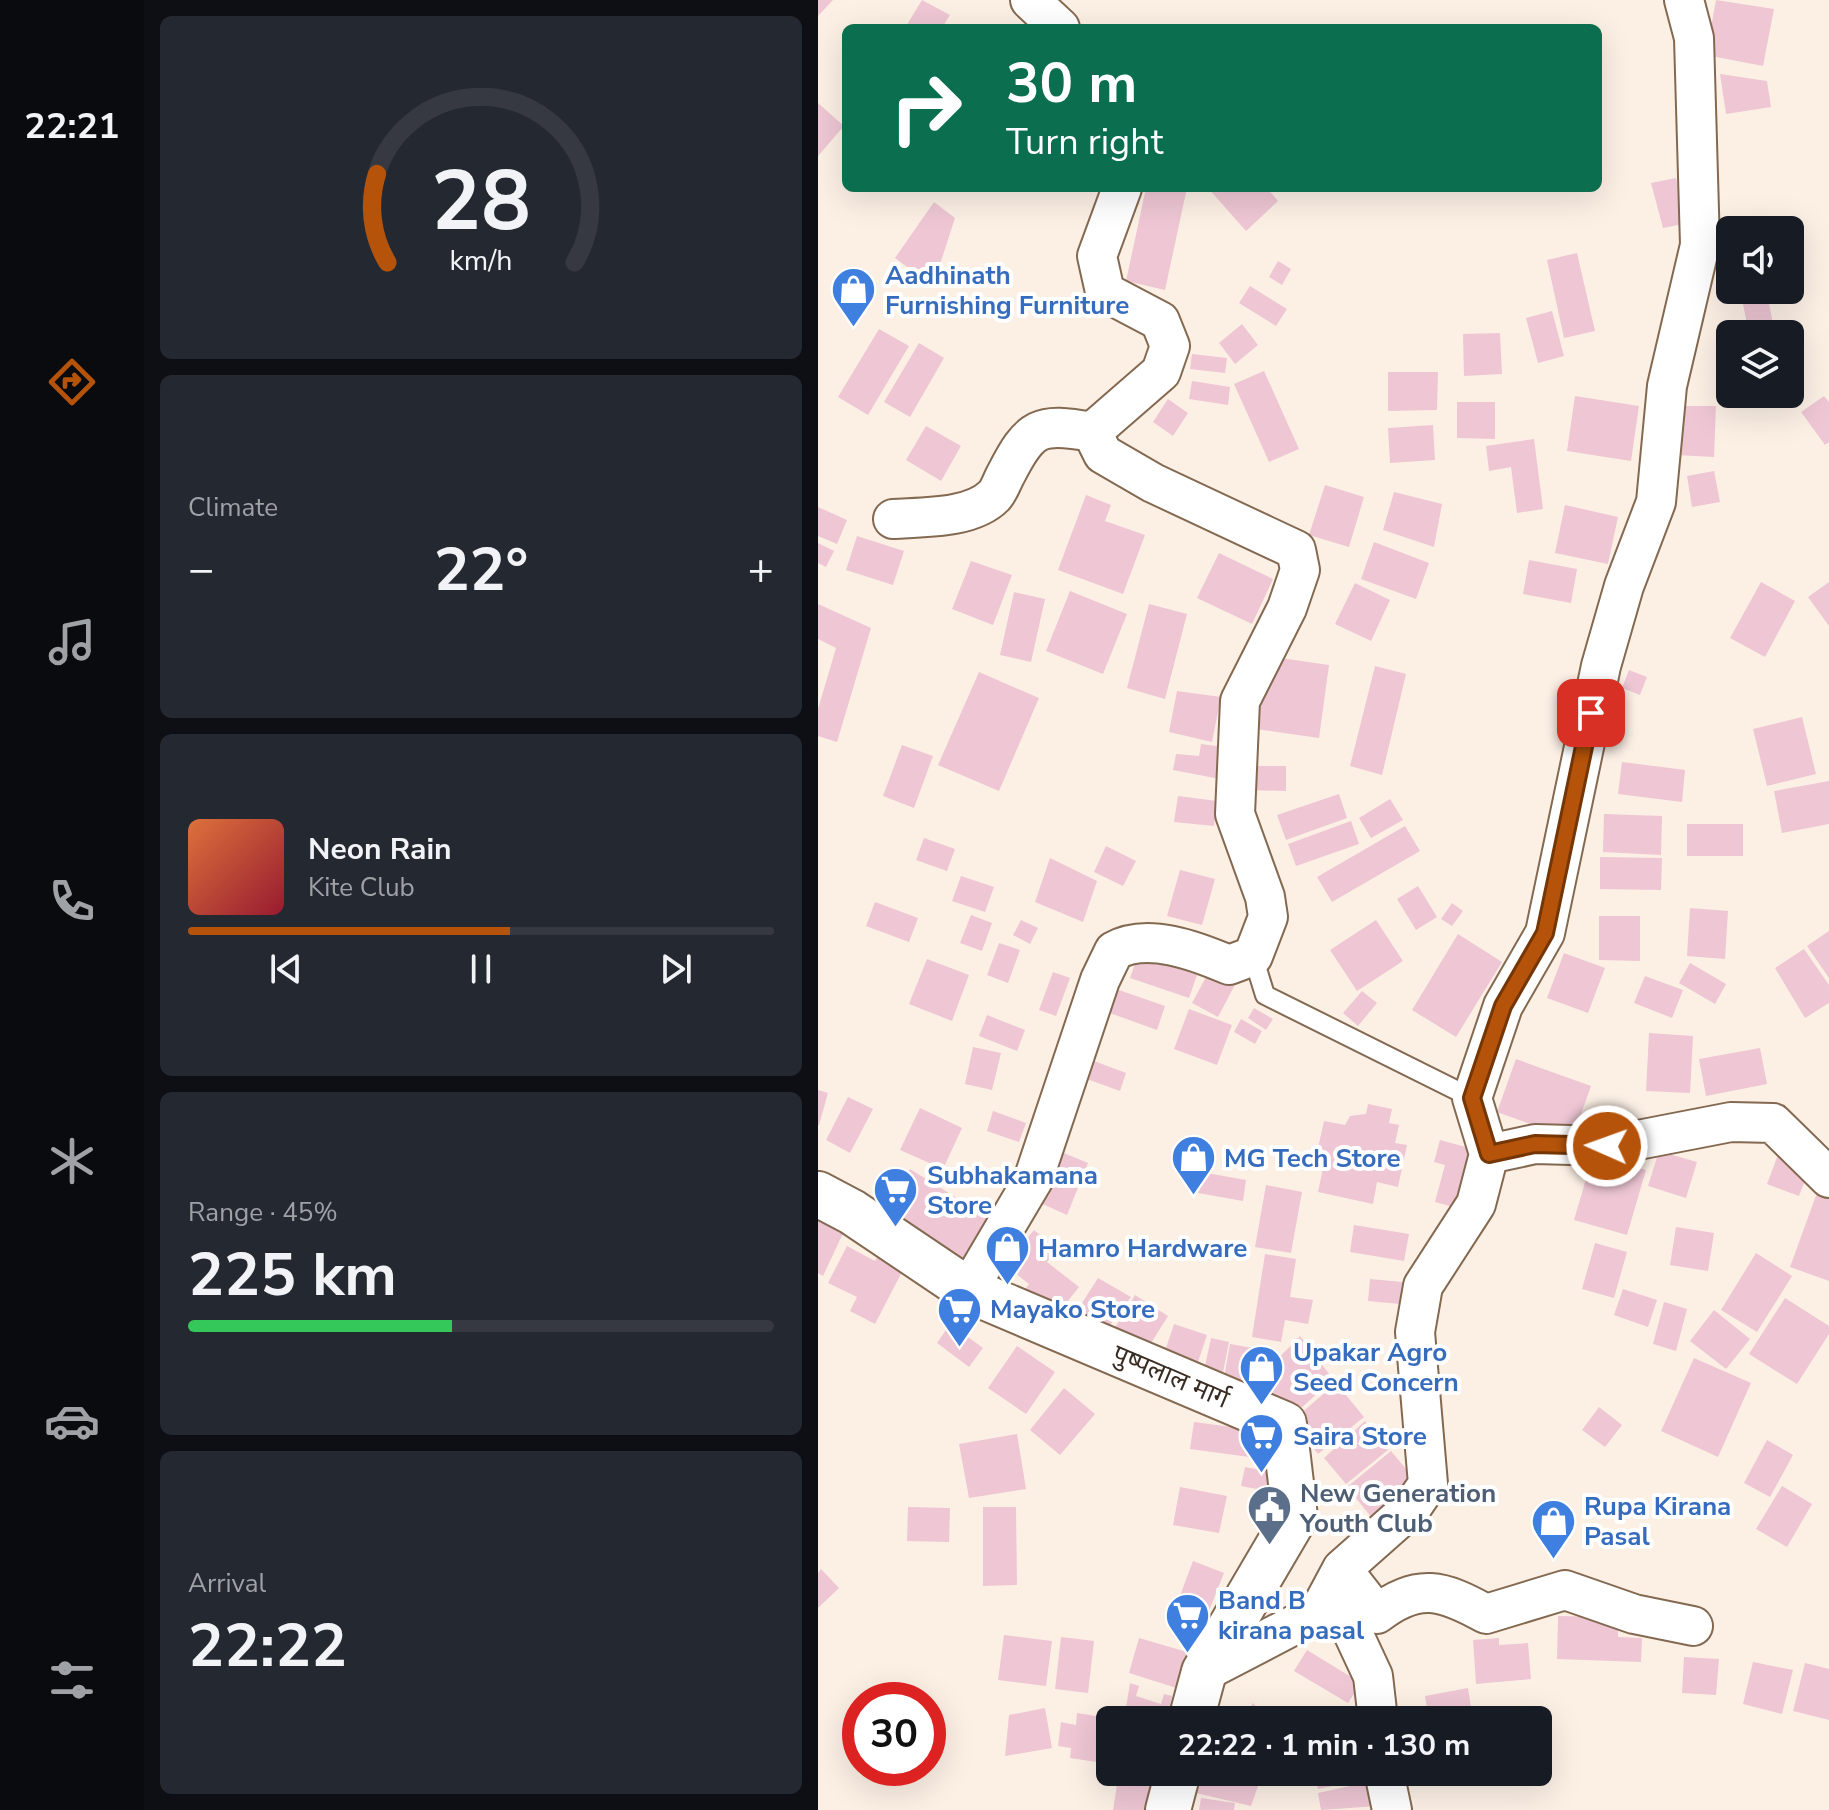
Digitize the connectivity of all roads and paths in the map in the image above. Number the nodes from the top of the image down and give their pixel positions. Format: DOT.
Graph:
graph roads {
  1 [pos="1030,0"];
  2 [pos="1684,0"];
  3 [pos="1056,24"];
  4 [pos="1121,192"];
  5 [pos="1092,432"];
  6 [pos="893,519"];
  7 [pos="1253,956"];
  8 [pos="1472,1098"];
  9 [pos="1489,1154"];
  10 [pos="1829,1178"];
  11 [pos="818,1194"];
  12 [pos="968,1290"];
  13 [pos="1342,1569"];
  14 [pos="1693,1626"];
  15 [pos="1204,1672"];
  16 [pos="1195,1706"];
  17 [pos="1376,1706"];
  18 [pos="1174,1786"];
  19 [pos="1387,1786"];
  20 [pos="1168,1810"];
  21 [pos="1392,1810"];
  1 -- 3 [label="street"];
  2 -- 8 [label="street"];
  4 -- 5 [label="street"];
  5 -- 6 [label="street"];
  5 -- 7 [label="street"];
  7 -- 8 [label="lane"];
  7 -- 12 [label="street"];
  8 -- 9 [label="street"];
  9 -- 10 [label="street"];
  9 -- 13 [label="street"];
  11 -- 12 [label="street, पुष्पलाल मार्ग"];
  12 -- 15 [label="street, पुष्पलाल मार्ग"];
  13 -- 14 [label="street"];
  13 -- 15 [label="street"];
  13 -- 17 [label="street"];
  15 -- 16 [label="street, पुष्पलाल मार्ग"];
  18 -- 20 [label="street"];
  19 -- 21 [label="street"];
}
